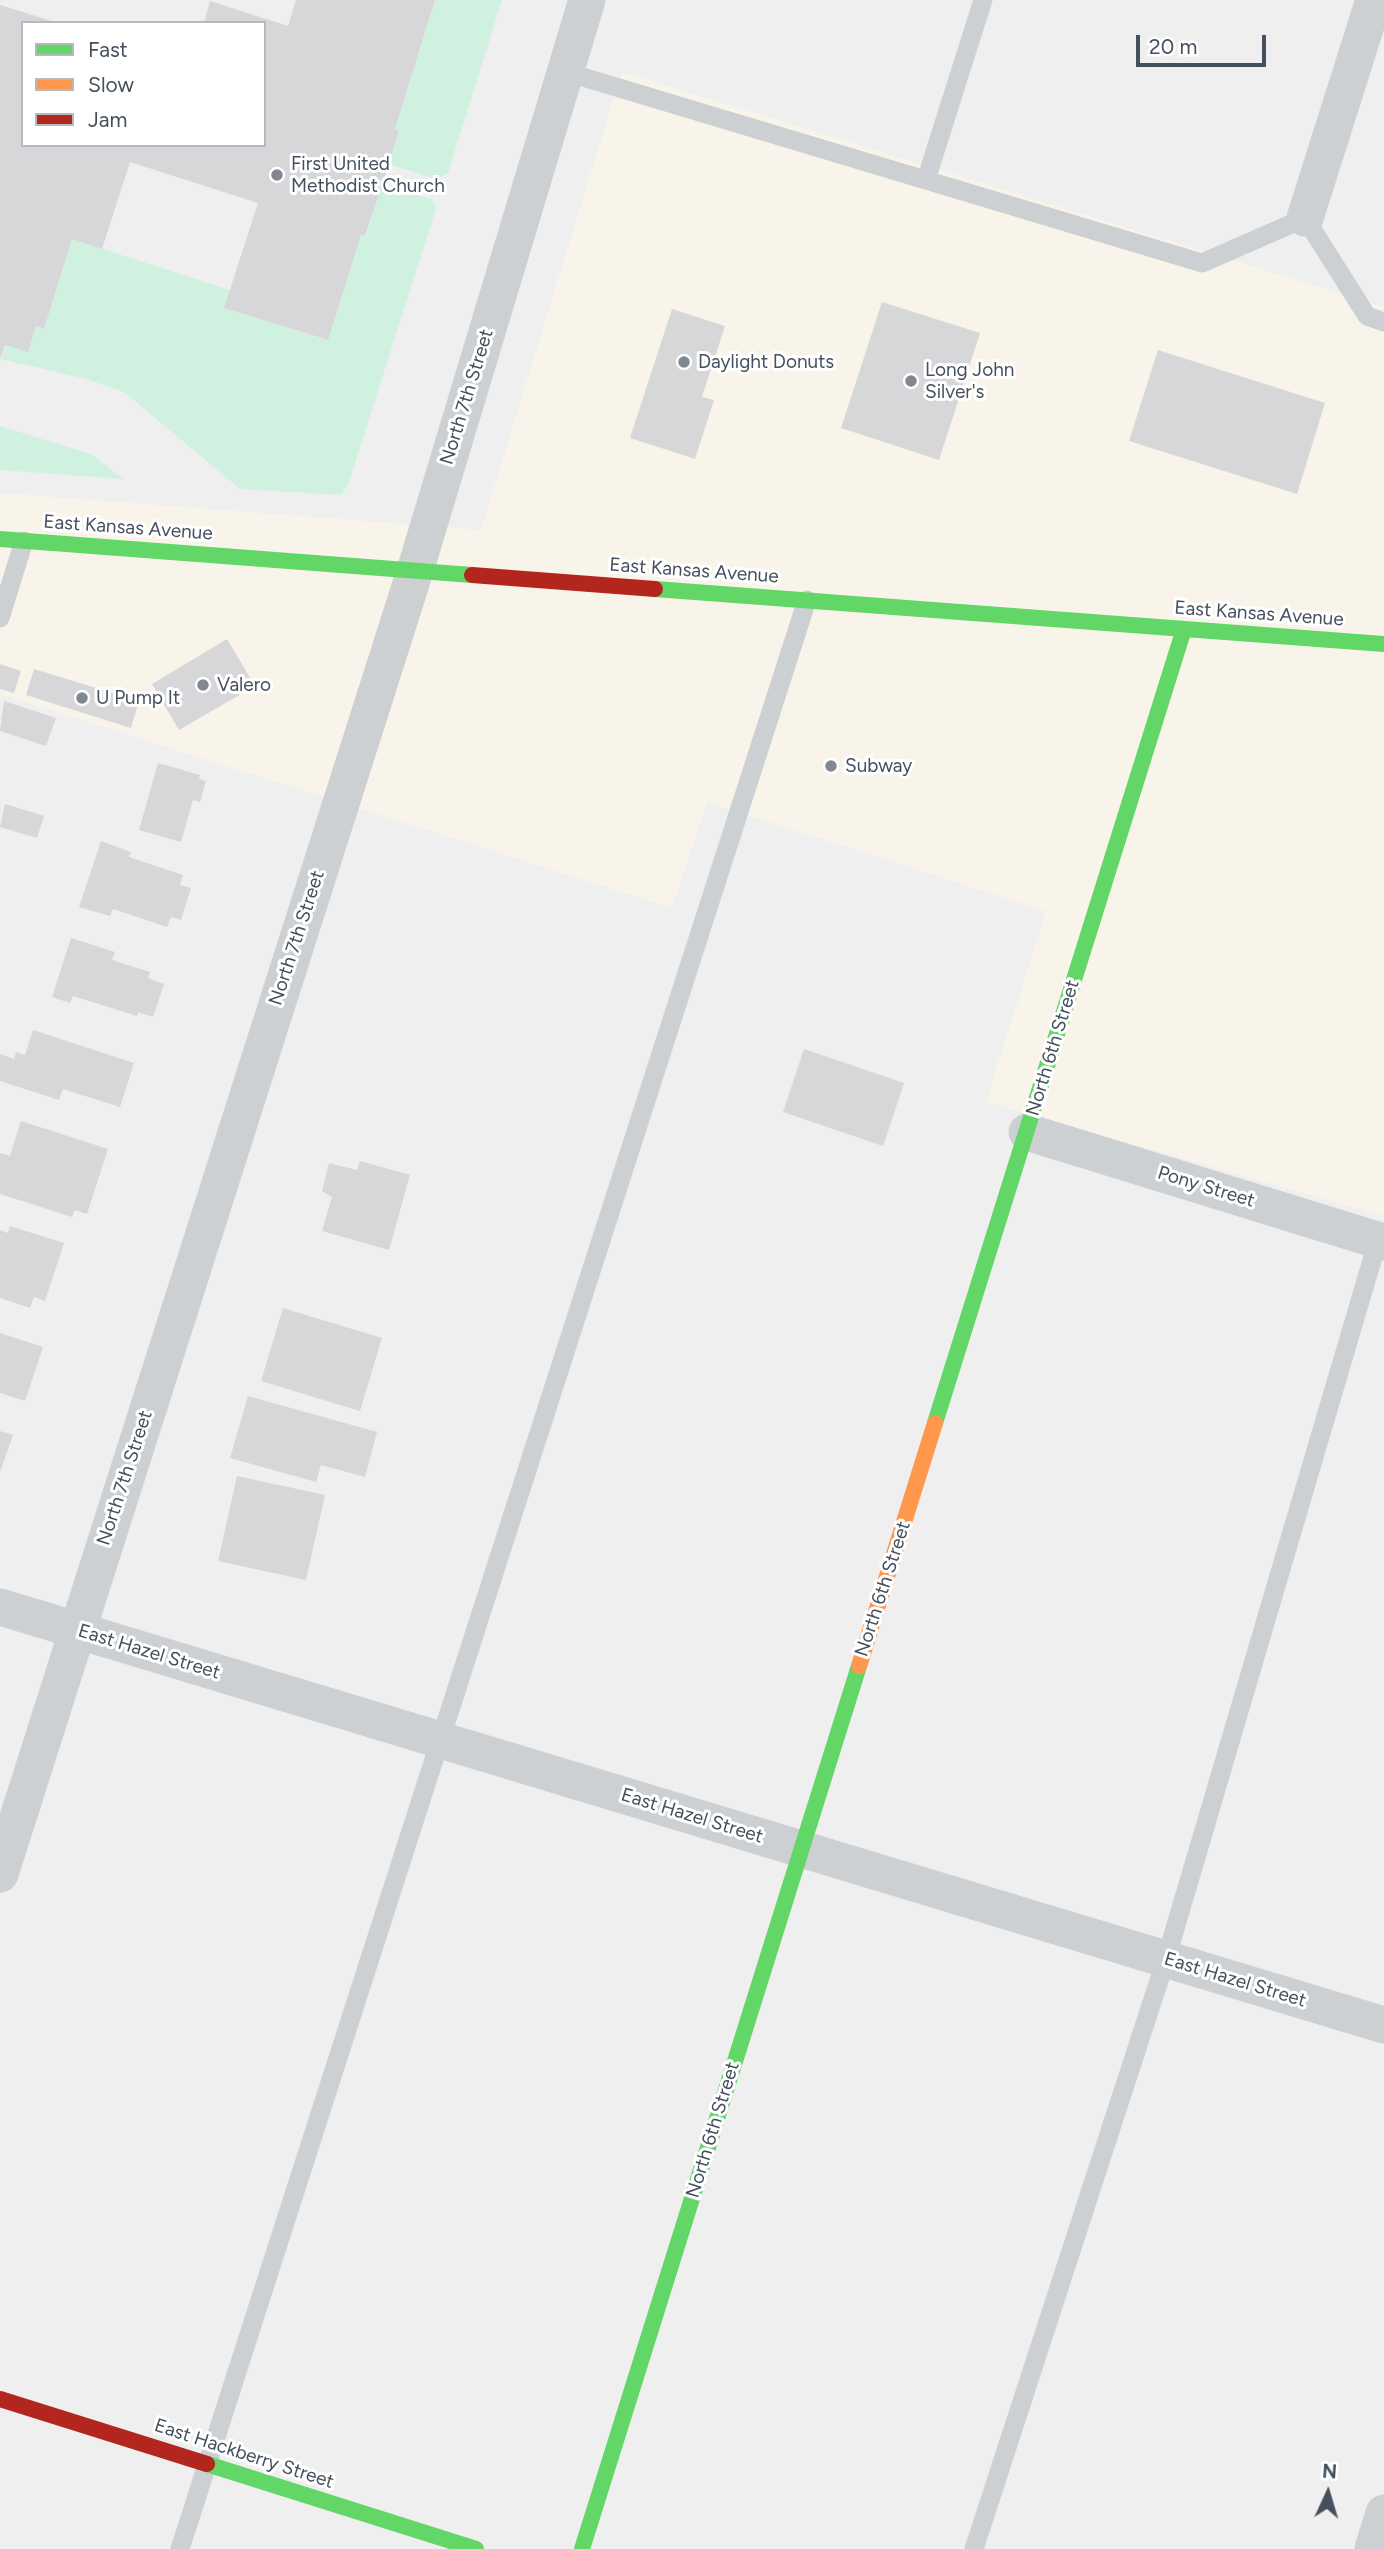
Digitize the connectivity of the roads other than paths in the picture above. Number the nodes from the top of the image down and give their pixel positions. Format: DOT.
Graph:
graph roads {
  1 [pos="587,0"];
  2 [pos="983,0"];
  3 [pos="1374,0"];
  4 [pos="566,72"];
  5 [pos="926,180"];
  6 [pos="1305,218"];
  7 [pos="1384,321"];
  8 [pos="0,539"];
  9 [pos="24,541"];
  10 [pos="415,571"];
  11 [pos="807,600"];
  12 [pos="0,618"];
  13 [pos="1184,629"];
  14 [pos="1384,644"];
  15 [pos="1027,1132"];
  16 [pos="1381,1241"];
  17 [pos="0,1606"];
  18 [pos="76,1630"];
  19 [pos="440,1740"];
  20 [pos="800,1849"];
  21 [pos="0,1874"];
  22 [pos="1166,1959"];
  23 [pos="1384,2025"];
  24 [pos="0,2399"];
  25 [pos="207,2464"];
  26 [pos="1384,2513"];
  27 [pos="180,2549"];
  28 [pos="476,2549"];
  29 [pos="582,2549"];
  30 [pos="974,2549"];
  31 [pos="1373,2549"];
  1 -- 4 [label="street, North 7th Street"];
  2 -- 5 [label="lane"];
  3 -- 6 [label="street"];
  4 -- 5 [label="lane"];
  4 -- 10 [label="street, North 7th Street"];
  5 -- 6 [label="lane"];
  6 -- 7 [label="lane"];
  8 -- 9 [label="street, East Kansas Avenue"];
  9 -- 10 [label="street, East Kansas Avenue"];
  9 -- 12 [label="lane"];
  10 -- 11 [label="street, East Kansas Avenue"];
  10 -- 18 [label="street, North 7th Street"];
  11 -- 13 [label="street, East Kansas Avenue"];
  11 -- 19 [label="lane"];
  13 -- 14 [label="street, East Kansas Avenue"];
  13 -- 15 [label="street, North 6th Street"];
  15 -- 16 [label="street, Pony Street"];
  15 -- 20 [label="street, North 6th Street"];
  16 -- 22 [label="lane"];
  17 -- 18 [label="street, East Hazel Street"];
  18 -- 19 [label="street, East Hazel Street"];
  18 -- 21 [label="street, North 7th Street"];
  19 -- 20 [label="street, East Hazel Street"];
  19 -- 25 [label="lane"];
  20 -- 22 [label="street, East Hazel Street"];
  20 -- 29 [label="street, North 6th Street"];
  22 -- 23 [label="street, East Hazel Street"];
  22 -- 30 [label="lane"];
  24 -- 25 [label="street, East Hackberry Street"];
  25 -- 27 [label="lane"];
  25 -- 28 [label="street, East Hackberry Street"];
  26 -- 31 [label="street"];
}
